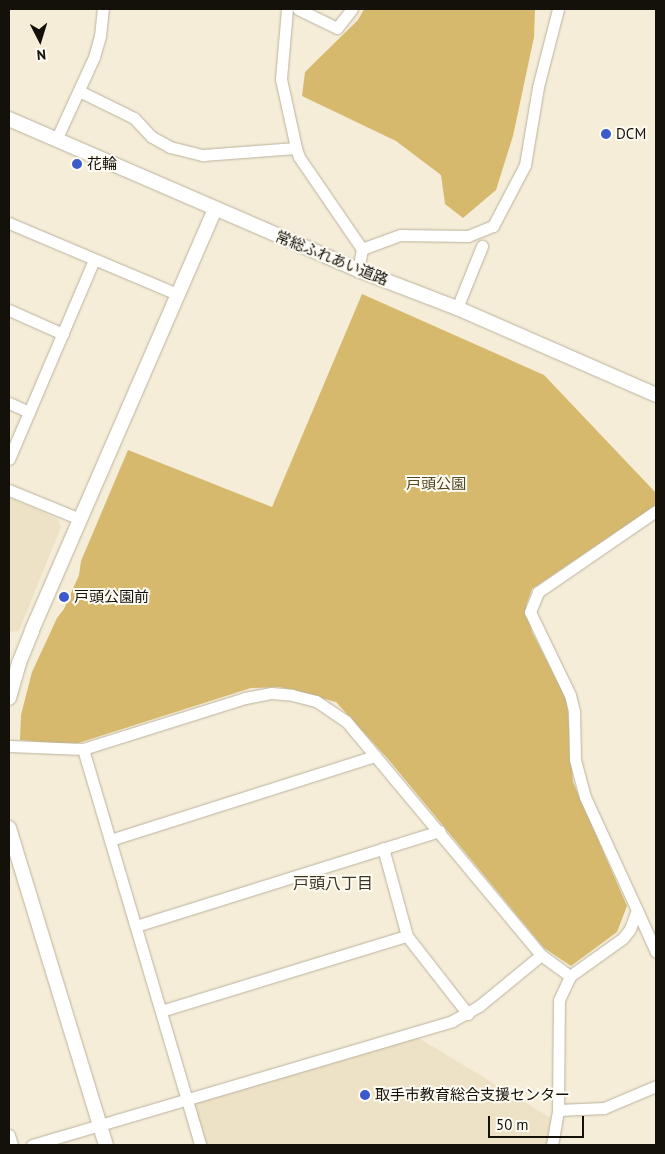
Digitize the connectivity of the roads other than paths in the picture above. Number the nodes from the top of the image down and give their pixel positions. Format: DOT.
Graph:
graph roads {
  1 [pos="103,9"];
  2 [pos="287,9"];
  3 [pos="298,9"];
  4 [pos="352,9"];
  5 [pos="558,9"];
  6 [pos="79,91"];
  7 [pos="9,119"];
  8 [pos="56,140"];
  9 [pos="296,148"];
  10 [pos="215,209"];
  11 [pos="9,223"];
  12 [pos="482,246"];
  13 [pos="362,249"];
  14 [pos="94,260"];
  15 [pos="358,270"];
  16 [pos="176,294"];
  17 [pos="457,308"];
  18 [pos="9,310"];
  19 [pos="63,334"];
  20 [pos="656,396"];
  21 [pos="9,403"];
  22 [pos="29,412"];
  23 [pos="9,459"];
  24 [pos="9,490"];
  25 [pos="656,511"];
  26 [pos="80,519"];
  27 [pos="9,698"];
  28 [pos="9,746"];
  29 [pos="83,749"];
  30 [pos="375,756"];
  31 [pos="9,828"];
  32 [pos="439,831"];
  33 [pos="110,840"];
  34 [pos="383,848"];
  35 [pos="12,853"];
  36 [pos="637,910"];
  37 [pos="136,926"];
  38 [pos="407,936"];
  39 [pos="656,952"];
  40 [pos="541,955"];
  41 [pos="570,976"];
  42 [pos="161,1010"];
  43 [pos="468,1014"];
  44 [pos="656,1086"];
  45 [pos="185,1099"];
  46 [pos="558,1110"];
  47 [pos="99,1125"];
  48 [pos="9,1136"];
  49 [pos="12,1145"];
  50 [pos="32,1145"];
  51 [pos="106,1145"];
  52 [pos="200,1145"];
  53 [pos="552,1145"];
  1 -- 6 [label="street"];
  2 -- 9 [label="street"];
  3 -- 4 [label="street"];
  5 -- 13 [label="street"];
  6 -- 8 [label="street"];
  6 -- 9 [label="street"];
  7 -- 8 [label="street, 常総ふれあい道路"];
  8 -- 10 [label="street, 常総ふれあい道路"];
  9 -- 13 [label="street"];
  10 -- 15 [label="street, 常総ふれあい道路"];
  10 -- 16 [label="street"];
  11 -- 14 [label="street"];
  12 -- 17 [label="street"];
  13 -- 15 [label="street"];
  14 -- 16 [label="street"];
  14 -- 19 [label="street"];
  15 -- 17 [label="street, 常総ふれあい道路"];
  16 -- 26 [label="street"];
  17 -- 20 [label="street, 常総ふれあい道路"];
  18 -- 19 [label="street"];
  19 -- 22 [label="street"];
  21 -- 22 [label="street"];
  22 -- 23 [label="street"];
  24 -- 26 [label="street"];
  25 -- 36 [label="street"];
  26 -- 27 [label="street"];
  28 -- 29 [label="street"];
  29 -- 30 [label="street"];
  29 -- 33 [label="street"];
  30 -- 32 [label="street"];
  30 -- 33 [label="street"];
  31 -- 35 [label="street"];
  32 -- 34 [label="street"];
  32 -- 40 [label="street"];
  33 -- 37 [label="street"];
  34 -- 37 [label="street"];
  34 -- 38 [label="street"];
  35 -- 47 [label="street"];
  36 -- 39 [label="street"];
  36 -- 41 [label="street"];
  37 -- 42 [label="street"];
  38 -- 42 [label="street"];
  38 -- 43 [label="street"];
  40 -- 41 [label="street"];
  40 -- 43 [label="street"];
  41 -- 46 [label="street"];
  42 -- 45 [label="street"];
  43 -- 45 [label="street"];
  44 -- 46 [label="street"];
  45 -- 47 [label="street"];
  45 -- 52 [label="street"];
  46 -- 53 [label="street"];
  47 -- 50 [label="street"];
  47 -- 51 [label="street"];
  48 -- 49 [label="street"];
}
